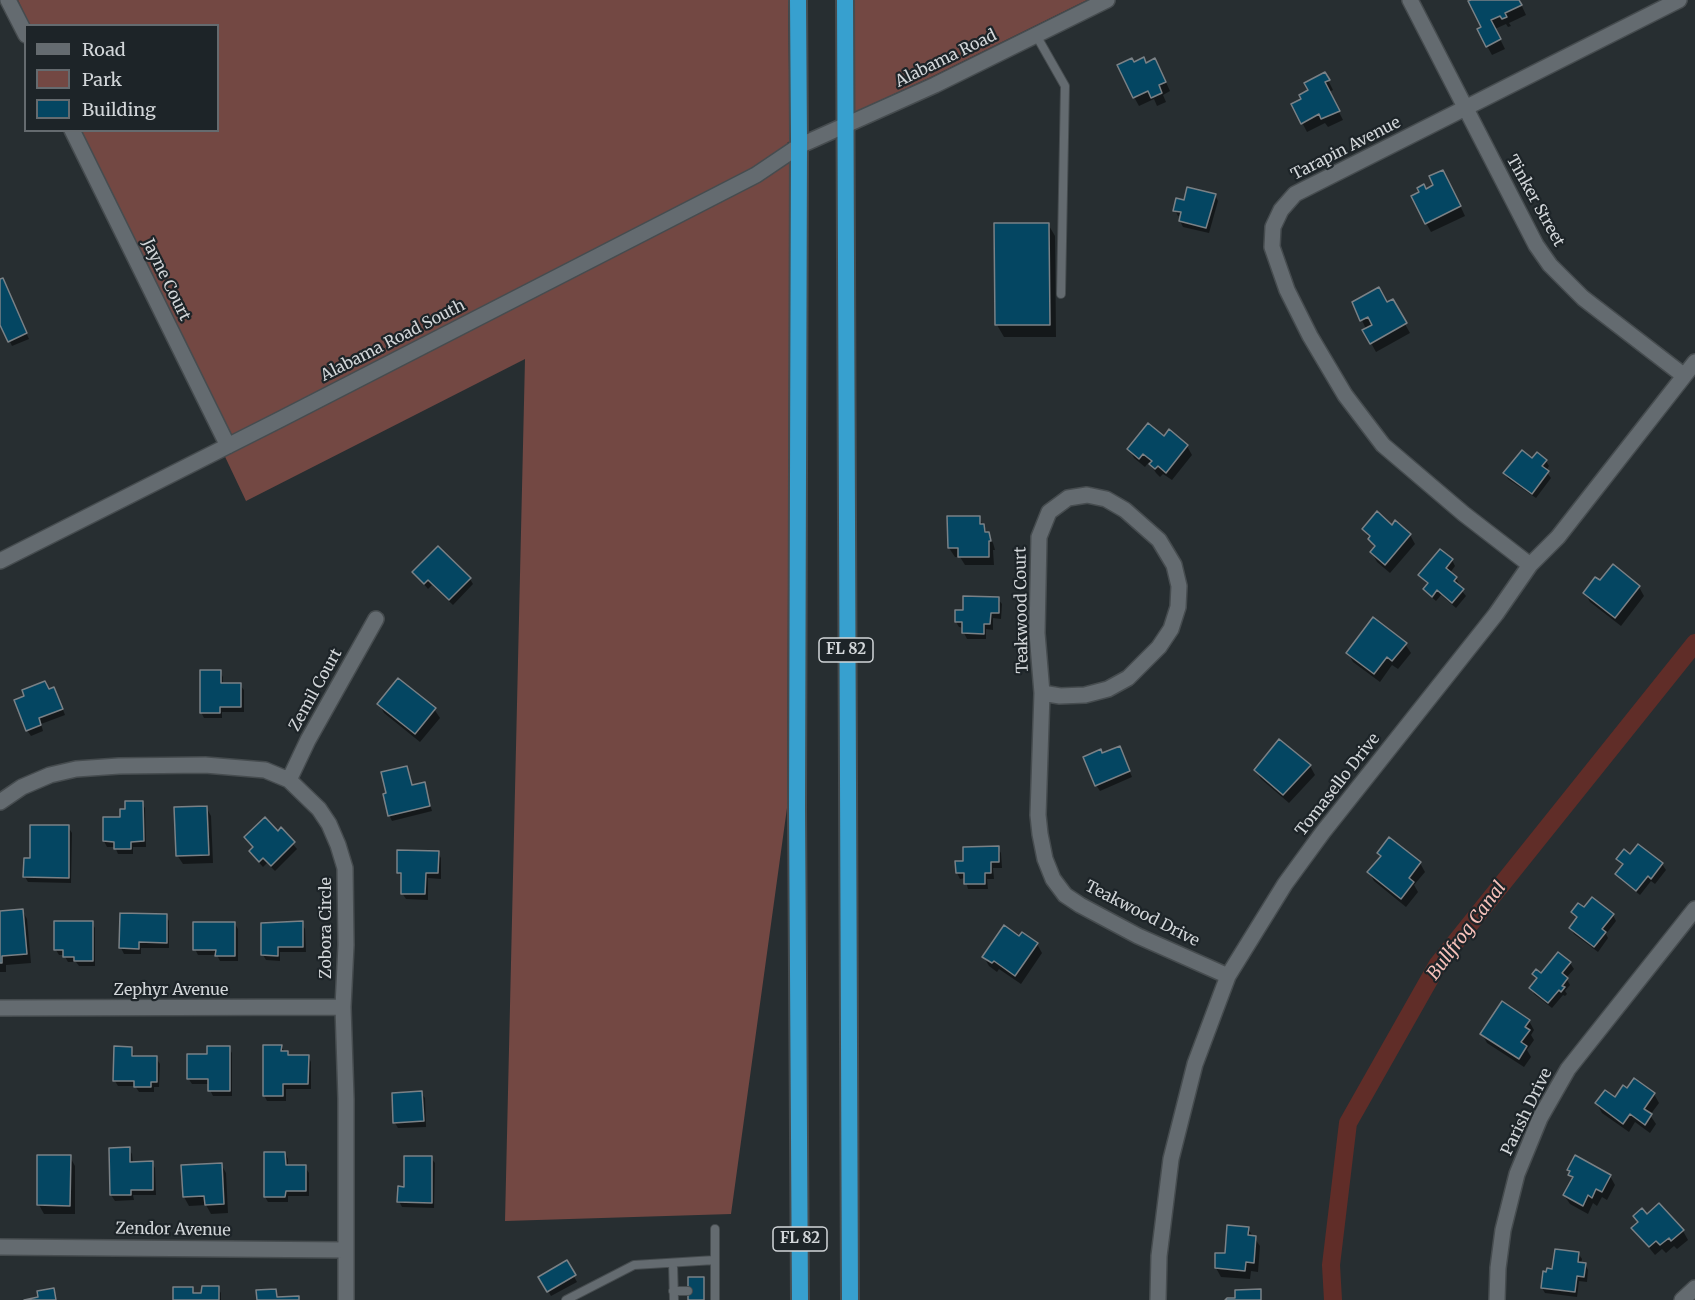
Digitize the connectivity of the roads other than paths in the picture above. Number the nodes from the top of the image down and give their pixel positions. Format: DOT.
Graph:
graph roads {
  1 [pos="8,0"];
  2 [pos="798,0"];
  3 [pos="845,0"];
  4 [pos="1410,0"];
  5 [pos="1678,0"];
  6 [pos="1104,1"];
  7 [pos="24,31"];
  8 [pos="1036,35"];
  9 [pos="1465,108"];
  10 [pos="845,126"];
  11 [pos="73,132"];
  12 [pos="799,147"];
  13 [pos="1061,294"];
  14 [pos="1695,362"];
  15 [pos="1683,375"];
  16 [pos="228,446"];
  17 [pos="0,561"];
  18 [pos="1530,566"];
  19 [pos="376,618"];
  20 [pos="1042,693"];
  21 [pos="289,780"];
  22 [pos="0,802"];
  23 [pos="1695,909"];
  24 [pos="1228,976"];
  25 [pos="343,1007"];
  26 [pos="0,1008"];
  27 [pos="715,1229"];
  28 [pos="0,1246"];
  29 [pos="345,1250"];
  30 [pos="715,1260"];
  31 [pos="673,1263"];
  32 [pos="1695,1288"];
  33 [pos="704,1290"];
  34 [pos="715,1290"];
  35 [pos="688,1291"];
  36 [pos="674,1296"];
  37 [pos="346,1300"];
  38 [pos="566,1300"];
  39 [pos="715,1300"];
  40 [pos="800,1300"];
  41 [pos="849,1300"];
  42 [pos="1158,1300"];
  43 [pos="1497,1300"];
  44 [pos="1682,1300"];
  1 -- 7 [label="street"];
  2 -- 12 [label="highway, FL 82"];
  3 -- 10 [label="highway, FL 82"];
  4 -- 9 [label="street, Tinker Street"];
  5 -- 9 [label="street, Tarapin Avenue"];
  6 -- 8 [label="street, Alabama Road"];
  8 -- 10 [label="street, Alabama Road"];
  8 -- 13 [label="lane"];
  9 -- 15 [label="street, Tinker Street"];
  9 -- 18 [label="street, Tarapin Avenue"];
  10 -- 12 [label="street, Alabama Road"];
  10 -- 41 [label="highway, FL 82"];
  11 -- 16 [label="street, Jayne Court"];
  12 -- 16 [label="street, Alabama Road South"];
  12 -- 40 [label="highway, FL 82"];
  14 -- 15 [label="street, Tomasello Drive"];
  15 -- 18 [label="street, Tomasello Drive"];
  16 -- 17 [label="street, Alabama Road South"];
  18 -- 24 [label="street, Tomasello Drive"];
  19 -- 21 [label="street, Zemil Court"];
  20 -- 20 [label="street, Teakwood Court"];
  20 -- 24 [label="street, Teakwood Drive"];
  21 -- 22 [label="street, Zobora Circle"];
  21 -- 25 [label="street, Zobora Circle"];
  23 -- 43 [label="street, Parish Drive"];
  24 -- 42 [label="street, Tomasello Drive"];
  25 -- 26 [label="street, Zephyr Avenue"];
  25 -- 29 [label="street, Zobora Circle"];
  27 -- 30 [label="lane"];
  28 -- 29 [label="street, Zendor Avenue"];
  29 -- 37 [label="street, Zobora Circle"];
  30 -- 31 [label="lane"];
  30 -- 34 [label="lane"];
  31 -- 36 [label="lane"];
  31 -- 38 [label="lane"];
  32 -- 44 [label="street"];
  33 -- 34 [label="lane"];
  34 -- 39 [label="lane"];
  35 -- 36 [label="lane"];
}
